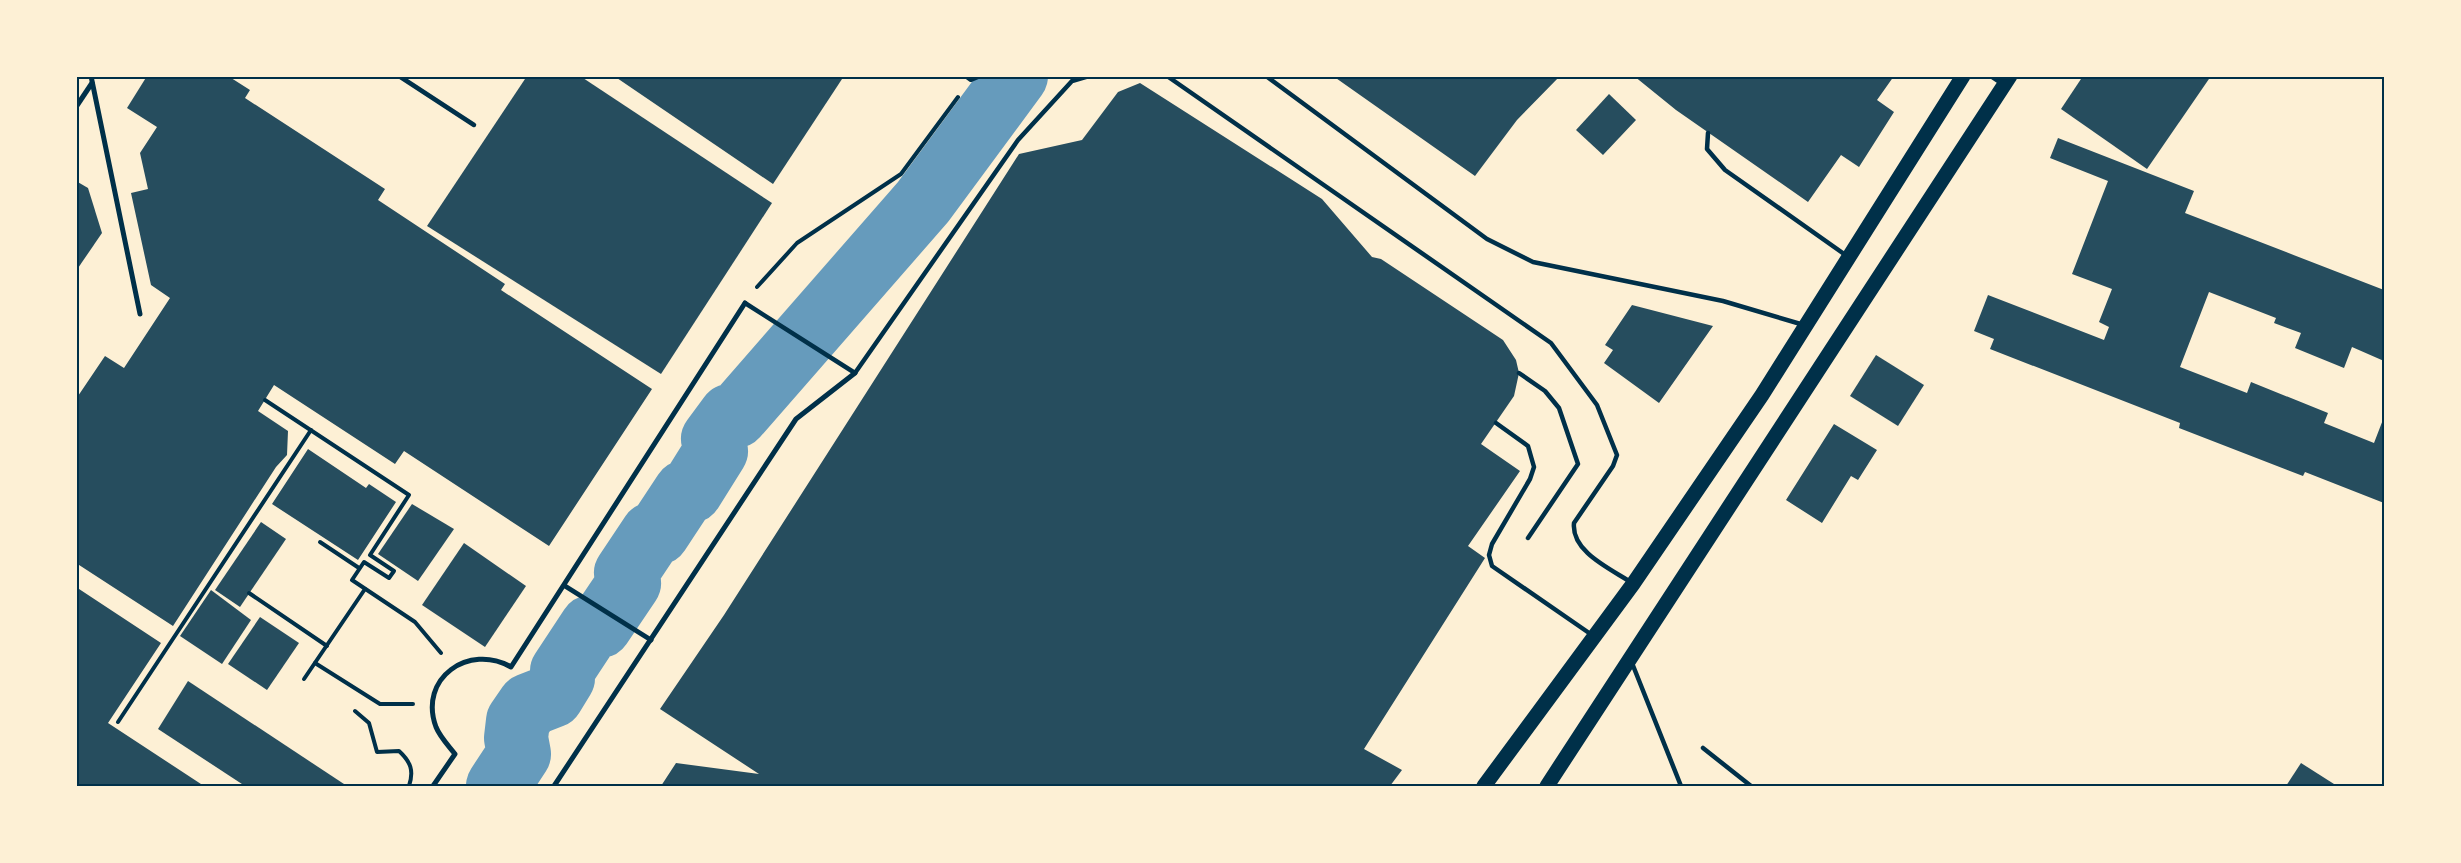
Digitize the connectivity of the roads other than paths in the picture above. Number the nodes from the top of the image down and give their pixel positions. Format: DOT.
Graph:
graph roads {
  1 [pos="399,76"];
  2 [pos="978,76"];
  3 [pos="1089,76"];
  4 [pos="1167,76"];
  5 [pos="1266,76"];
  6 [pos="1963,76"];
  7 [pos="969,78"];
  8 [pos="2002,79"];
  9 [pos="92,80"];
  10 [pos="76,107"];
  11 [pos="474,125"];
  12 [pos="1708,133"];
  13 [pos="1849,257"];
  14 [pos="744,303"];
  15 [pos="140,314"];
  16 [pos="1806,326"];
  17 [pos="855,373"];
  18 [pos="1519,373"];
  19 [pos="1496,423"];
  20 [pos="1527,538"];
  21 [pos="1633,584"];
  22 [pos="565,586"];
  23 [pos="1594,636"];
  24 [pos="651,640"];
  25 [pos="1631,661"];
  26 [pos="1703,748"];
  27 [pos="433,786"];
  28 [pos="554,786"];
  29 [pos="1484,786"];
  30 [pos="1547,786"];
  31 [pos="1681,786"];
  32 [pos="1751,786"];
  1 -- 11 [label="lane"];
  2 -- 7 [label="street"];
  3 -- 17 [label="lane"];
  4 -- 21 [label="lane"];
  5 -- 16 [label="lane"];
  6 -- 13 [label="main road"];
  8 -- 25 [label="main road"];
  9 -- 10 [label="street"];
  9 -- 15 [label="street"];
  12 -- 13 [label="lane"];
  13 -- 16 [label="main road"];
  14 -- 17 [label="lane"];
  14 -- 22 [label="street"];
  16 -- 21 [label="main road"];
  17 -- 24 [label="street"];
  18 -- 20 [label="lane"];
  19 -- 23 [label="lane"];
  21 -- 23 [label="main road"];
  22 -- 24 [label="street"];
  22 -- 27 [label="street"];
  23 -- 29 [label="main road"];
  24 -- 28 [label="street"];
  25 -- 30 [label="main road"];
  25 -- 31 [label="lane"];
  26 -- 32 [label="lane"];
}
